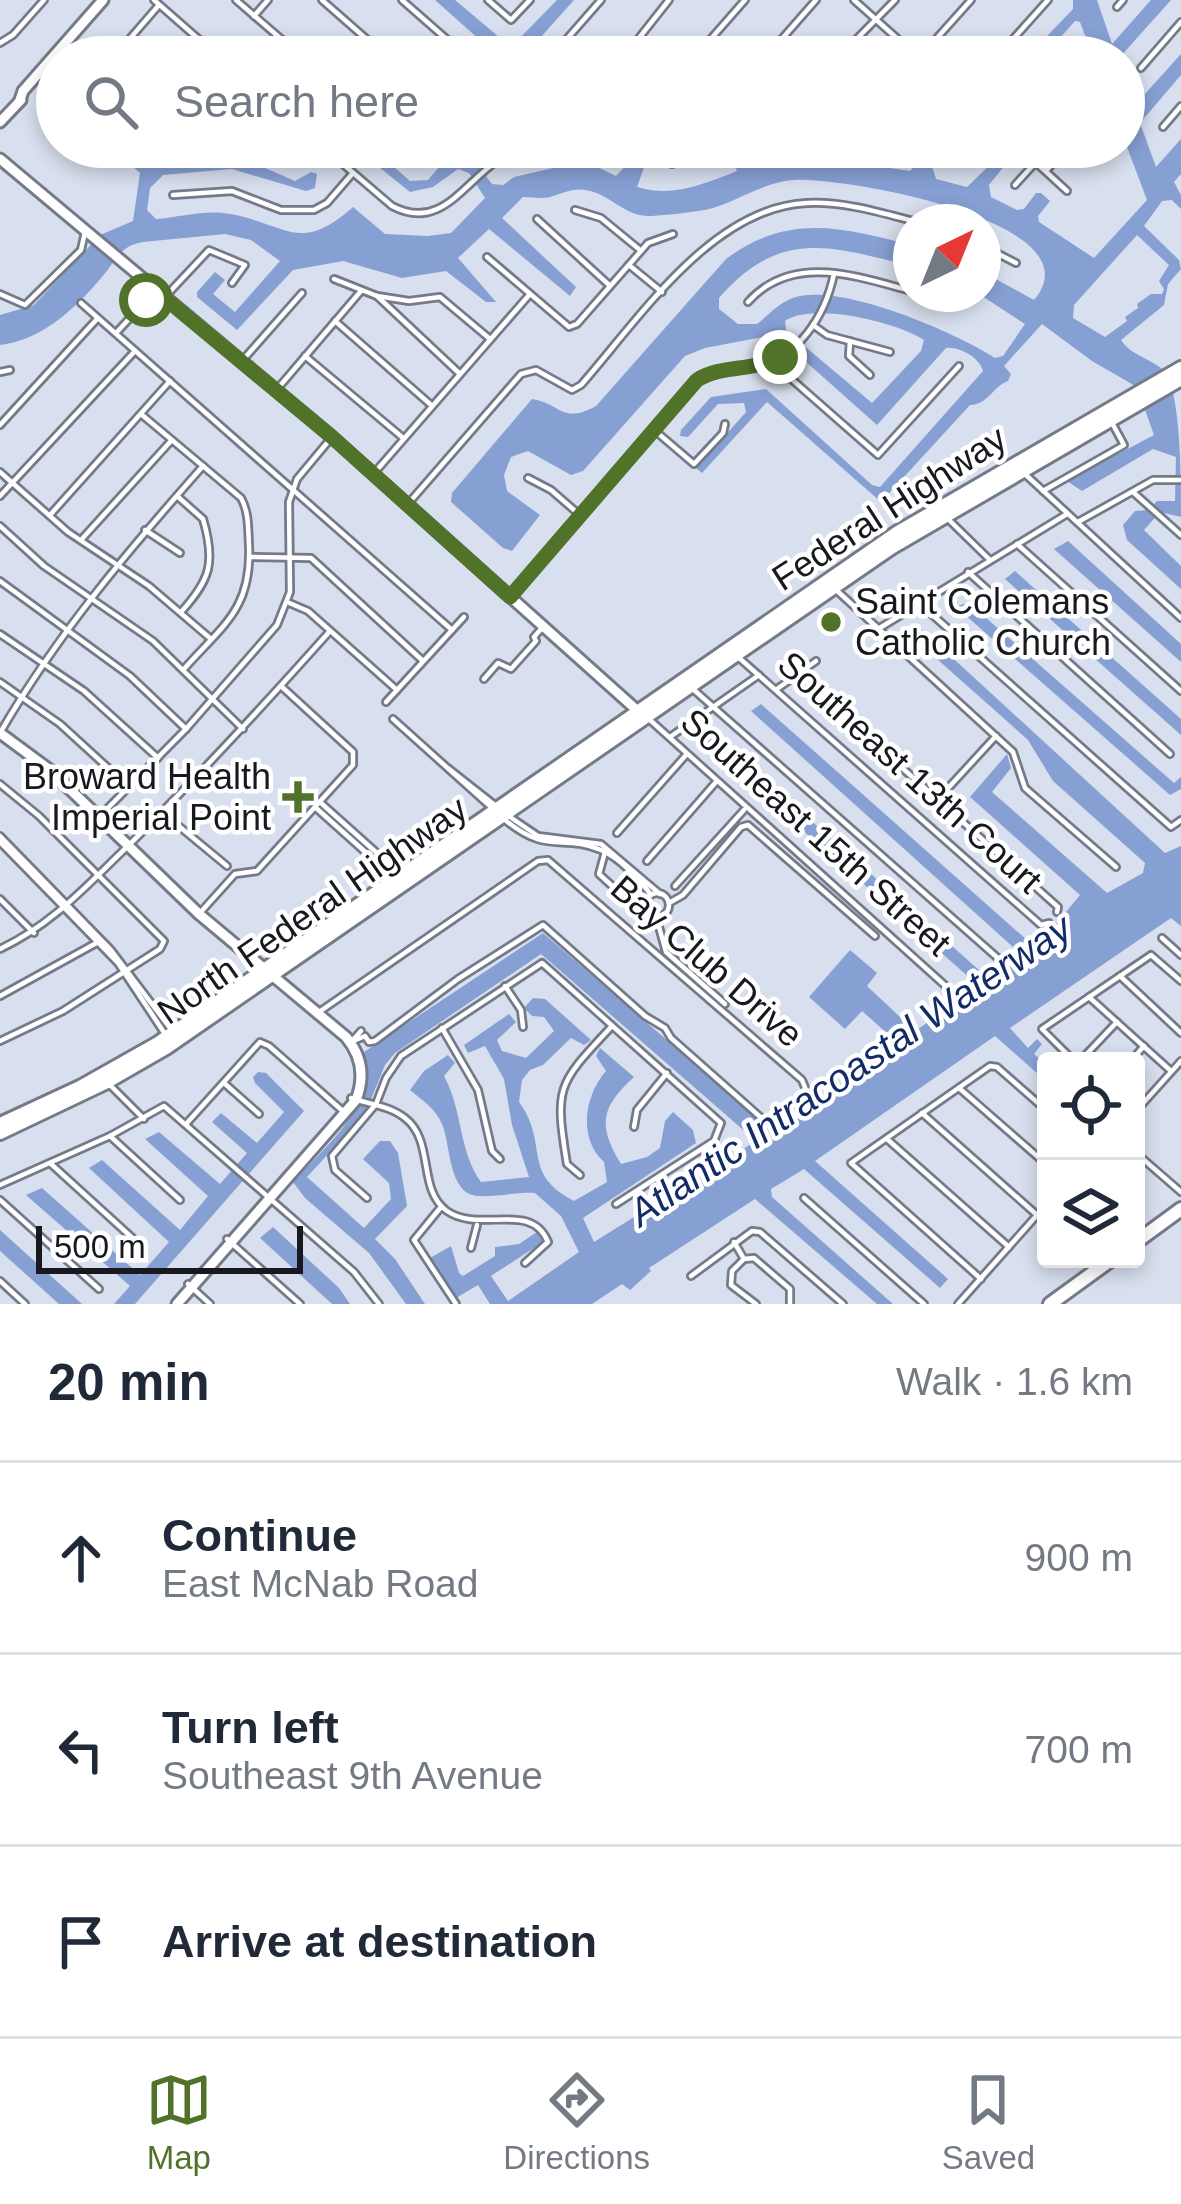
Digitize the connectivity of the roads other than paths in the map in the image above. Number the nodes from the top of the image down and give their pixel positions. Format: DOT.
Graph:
graph roads {
  1 [pos="44,0"];
  2 [pos="107,0"];
  3 [pos="236,0"];
  4 [pos="268,0"];
  5 [pos="322,0"];
  6 [pos="402,0"];
  7 [pos="488,0"];
  8 [pos="530,0"];
  9 [pos="601,0"];
  10 [pos="669,0"];
  11 [pos="745,0"];
  12 [pos="816,0"];
  13 [pos="854,0"];
  14 [pos="895,0"];
  15 [pos="971,0"];
  16 [pos="1048,0"];
  17 [pos="1123,0"];
  18 [pos="156,2"];
  19 [pos="1117,7"];
  20 [pos="254,16"];
  21 [pos="875,19"];
  22 [pos="1181,22"];
  23 [pos="74,36"];
  24 [pos="78,36"];
  25 [pos="130,36"];
  26 [pos="195,36"];
  27 [pos="277,36"];
  28 [pos="363,36"];
  29 [pos="443,36"];
  30 [pos="569,36"];
  31 [pos="641,36"];
  32 [pos="713,36"];
  33 [pos="784,36"];
  34 [pos="859,36"];
  35 [pos="893,36"];
  36 [pos="935,36"];
  37 [pos="1016,36"];
  38 [pos="0,43"];
  39 [pos="1145,63"];
  40 [pos="36,77"];
  41 [pos="36,83"];
  42 [pos="20,100"];
  43 [pos="1181,106"];
  44 [pos="0,122"];
  45 [pos="1163,127"];
  46 [pos="0,159"];
  47 [pos="346,168"];
  48 [pos="489,168"];
  49 [pos="1030,168"];
  50 [pos="1046,170"];
  51 [pos="352,173"];
  52 [pos="1015,185"];
  53 [pos="1067,191"];
  54 [pos="173,195"];
  55 [pos="574,210"];
  56 [pos="893,217"];
  57 [pos="537,219"];
  58 [pos="85,232"];
  59 [pos="673,233"];
  60 [pos="641,251"];
  61 [pos="1001,255"];
  62 [pos="487,257"];
  63 [pos="1016,263"];
  64 [pos="629,265"];
  65 [pos="834,274"];
  66 [pos="334,279"];
  67 [pos="232,283"];
  68 [pos="610,286"];
  69 [pos="893,287"];
  70 [pos="361,290"];
  71 [pos="663,292"];
  72 [pos="302,293"];
  73 [pos="0,294"];
  74 [pos="160,294"];
  75 [pos="530,294"];
  76 [pos="377,296"];
  77 [pos="748,302"];
  78 [pos="81,303"];
  79 [pos="98,317"];
  80 [pos="335,321"];
  81 [pos="813,326"];
  82 [pos="116,333"];
  83 [pos="490,339"];
  84 [pos="850,341"];
  85 [pos="136,350"];
  86 [pos="890,352"];
  87 [pos="305,356"];
  88 [pos="241,362"];
  89 [pos="772,362"];
  90 [pos="959,366"];
  91 [pos="10,370"];
  92 [pos="0,371"];
  93 [pos="460,374"];
  94 [pos="870,375"];
  95 [pos="1178,375"];
  96 [pos="171,380"];
  97 [pos="275,391"];
  98 [pos="432,406"];
  99 [pos="141,415"];
  100 [pos="1103,418"];
  101 [pos="725,424"];
  102 [pos="0,425"];
  103 [pos="653,429"];
  104 [pos="332,437"];
  105 [pos="403,439"];
  106 [pos="172,440"];
  107 [pos="203,466"];
  108 [pos="1018,466"];
  109 [pos="0,472"];
  110 [pos="373,474"];
  111 [pos="528,478"];
  112 [pos="1177,480"];
  113 [pos="14,484"];
  114 [pos="293,488"];
  115 [pos="1043,491"];
  116 [pos="1133,492"];
  117 [pos="0,496"];
  118 [pos="177,496"];
  119 [pos="406,505"];
  120 [pos="942,509"];
  121 [pos="1067,514"];
  122 [pos="50,515"];
  123 [pos="580,516"];
  124 [pos="1077,522"];
  125 [pos="0,526"];
  126 [pos="146,530"];
  127 [pos="1181,535"];
  128 [pos="81,540"];
  129 [pos="1017,544"];
  130 [pos="180,553"];
  131 [pos="250,557"];
  132 [pos="291,557"];
  133 [pos="990,560"];
  134 [pos="116,564"];
  135 [pos="968,572"];
  136 [pos="0,581"];
  137 [pos="830,584"];
  138 [pos="91,597"];
  139 [pos="510,597"];
  140 [pos="287,602"];
  141 [pos="919,602"];
  142 [pos="181,612"];
  143 [pos="464,617"];
  144 [pos="1181,618"];
  145 [pos="543,628"];
  146 [pos="878,628"];
  147 [pos="68,629"];
  148 [pos="452,630"];
  149 [pos="330,631"];
  150 [pos="0,634"];
  151 [pos="211,639"];
  152 [pos="734,650"];
  153 [pos="423,661"];
  154 [pos="816,661"];
  155 [pos="44,664"];
  156 [pos="184,669"];
  157 [pos="798,674"];
  158 [pos="759,675"];
  159 [pos="484,679"];
  160 [pos="0,682"];
  161 [pos="281,686"];
  162 [pos="690,686"];
  163 [pos="776,689"];
  164 [pos="397,690"];
  165 [pos="1181,691"];
  166 [pos="22,696"];
  167 [pos="214,698"];
  168 [pos="386,702"];
  169 [pos="713,707"];
  170 [pos="642,714"];
  171 [pos="393,719"];
  172 [pos="186,729"];
  173 [pos="243,729"];
  174 [pos="0,733"];
  175 [pos="996,736"];
  176 [pos="670,737"];
  177 [pos="1170,754"];
  178 [pos="686,755"];
  179 [pos="158,758"];
  180 [pos="565,765"];
  181 [pos="716,782"];
  182 [pos="0,784"];
  183 [pos="129,787"];
  184 [pos="939,799"];
  185 [pos="317,804"];
  186 [pos="746,808"];
  187 [pos="163,812"];
  188 [pos="500,812"];
  189 [pos="99,817"];
  190 [pos="1181,820"];
  191 [pos="617,833"];
  192 [pos="0,839"];
  193 [pos="127,847"];
  194 [pos="606,850"];
  195 [pos="647,861"];
  196 [pos="227,866"];
  197 [pos="1117,868"];
  198 [pos="97,877"];
  199 [pos="400,880"];
  200 [pos="640,881"];
  201 [pos="675,886"];
  202 [pos="661,894"];
  203 [pos="649,897"];
  204 [pos="0,899"];
  205 [pos="669,903"];
  206 [pos="632,904"];
  207 [pos="66,906"];
  208 [pos="1058,912"];
  209 [pos="199,914"];
  210 [pos="656,916"];
  211 [pos="1048,922"];
  212 [pos="34,933"];
  213 [pos="875,936"];
  214 [pos="1162,938"];
  215 [pos="100,941"];
  216 [pos="0,950"];
  217 [pos="1181,955"];
  218 [pos="1000,960"];
  219 [pos="127,972"];
  220 [pos="269,974"];
  221 [pos="1120,976"];
  222 [pos="1181,980"];
  223 [pos="505,986"];
  224 [pos="949,989"];
  225 [pos="0,996"];
  226 [pos="1089,997"];
  227 [pos="725,1004"];
  228 [pos="318,1013"];
  229 [pos="1117,1022"];
  230 [pos="612,1026"];
  231 [pos="0,1027"];
  232 [pos="523,1027"];
  233 [pos="442,1028"];
  234 [pos="362,1030"];
  235 [pos="1181,1033"];
  236 [pos="168,1039"];
  237 [pos="3,1040"];
  238 [pos="348,1044"];
  239 [pos="1144,1046"];
  240 [pos="1067,1052"];
  241 [pos="1086,1052"];
  242 [pos="1139,1052"];
  243 [pos="1181,1061"];
  244 [pos="115,1069"];
  245 [pos="1171,1071"];
  246 [pos="667,1073"];
  247 [pos="107,1082"];
  248 [pos="224,1083"];
  249 [pos="959,1088"];
  250 [pos="77,1093"];
  251 [pos="356,1100"];
  252 [pos="1145,1101"];
  253 [pos="1037,1102"];
  254 [pos="373,1104"];
  255 [pos="343,1112"];
  256 [pos="922,1113"];
  257 [pos="259,1114"];
  258 [pos="144,1119"];
  259 [pos="0,1124"];
  260 [pos="185,1124"];
  261 [pos="634,1127"];
  262 [pos="0,1133"];
  263 [pos="110,1136"];
  264 [pos="887,1139"];
  265 [pos="500,1159"];
  266 [pos="1041,1160"];
  267 [pos="1144,1160"];
  268 [pos="50,1162"];
  269 [pos="580,1175"];
  270 [pos="0,1185"];
  271 [pos="1181,1192"];
  272 [pos="269,1196"];
  273 [pos="367,1198"];
  274 [pos="804,1198"];
  275 [pos="0,1199"];
  276 [pos="181,1200"];
  277 [pos="616,1204"];
  278 [pos="441,1207"];
  279 [pos="1181,1209"];
  280 [pos="1037,1215"];
  281 [pos="477,1223"];
  282 [pos="1145,1235"];
  283 [pos="229,1241"];
  284 [pos="734,1242"];
  285 [pos="140,1244"];
  286 [pos="1009,1247"];
  287 [pos="471,1248"];
  288 [pos="744,1259"];
  289 [pos="525,1263"];
  290 [pos="1100,1268"];
  291 [pos="691,1276"];
  292 [pos="981,1279"];
  293 [pos="0,1281"];
  294 [pos="190,1286"];
  295 [pos="100,1289"];
  296 [pos="26,1304"];
  297 [pos="174,1304"];
  298 [pos="210,1304"];
  299 [pos="300,1304"];
  300 [pos="379,1304"];
  301 [pos="456,1304"];
  302 [pos="756,1304"];
  303 [pos="790,1304"];
  304 [pos="843,1304"];
  305 [pos="924,1304"];
  306 [pos="958,1304"];
  307 [pos="1050,1304"];
  1 -- 38 [label="street"];
  2 -- 23 [label="street"];
  2 -- 24 [label="street"];
  3 -- 20 [label="street"];
  4 -- 20 [label="street"];
  5 -- 28 [label="street"];
  6 -- 29 [label="street"];
  7 -- 8 [label="street"];
  9 -- 30 [label="street"];
  10 -- 31 [label="street"];
  11 -- 32 [label="street"];
  12 -- 33 [label="street"];
  13 -- 21 [label="street"];
  14 -- 21 [label="street"];
  15 -- 36 [label="street"];
  16 -- 37 [label="street"];
  17 -- 19 [label="street"];
  18 -- 25 [label="street"];
  18 -- 26 [label="street"];
  20 -- 27 [label="street"];
  21 -- 34 [label="street"];
  21 -- 35 [label="street"];
  22 -- 39 [label="street"];
  40 -- 42 [label="street"];
  41 -- 42 [label="street"];
  42 -- 44 [label="street"];
  43 -- 45 [label="street"];
  46 -- 58 [label="street"];
  47 -- 51 [label="street"];
  48 -- 51 [label="street"];
  49 -- 52 [label="street"];
  50 -- 53 [label="street"];
  51 -- 54 [label="street"];
  55 -- 60 [label="street"];
  56 -- 71 [label="street"];
  57 -- 68 [label="street"];
  58 -- 73 [label="street"];
  58 -- 74 [label="street"];
  59 -- 60 [label="street"];
  60 -- 64 [label="street"];
  61 -- 63 [label="street"];
  62 -- 75 [label="street"];
  64 -- 68 [label="street"];
  64 -- 71 [label="street"];
  65 -- 69 [label="street"];
  65 -- 77 [label="street"];
  65 -- 81 [label="street"];
  66 -- 70 [label="street"];
  67 -- 74 [label="street"];
  68 -- 75 [label="street"];
  70 -- 76 [label="street"];
  70 -- 80 [label="street"];
  71 -- 119 [label="street"];
  72 -- 88 [label="street"];
  74 -- 82 [label="street"];
  74 -- 88 [label="street"];
  75 -- 83 [label="street"];
  76 -- 83 [label="street"];
  76 -- 93 [label="street"];
  78 -- 79 [label="street"];
  79 -- 82 [label="street"];
  79 -- 102 [label="street"];
  80 -- 87 [label="street"];
  80 -- 98 [label="street"];
  81 -- 84 [label="street"];
  81 -- 89 [label="street"];
  82 -- 85 [label="street"];
  83 -- 93 [label="street"];
  84 -- 86 [label="street"];
  84 -- 94 [label="street"];
  85 -- 96 [label="street"];
  85 -- 113 [label="street"];
  87 -- 97 [label="street"];
  87 -- 105 [label="street"];
  88 -- 97 [label="street"];
  89 -- 90 [label="street"];
  89 -- 103 [label="street"];
  91 -- 92 [label="street"];
  93 -- 98 [label="street"];
  95 -- 100 [label="main road, Federal Highway"];
  96 -- 99 [label="street"];
  96 -- 114 [label="street"];
  97 -- 104 [label="street"];
  98 -- 105 [label="street"];
  99 -- 106 [label="street"];
  99 -- 122 [label="street"];
  100 -- 108 [label="main road, Federal Highway"];
  100 -- 115 [label="street"];
  101 -- 103 [label="street"];
  103 -- 123 [label="street"];
  104 -- 110 [label="street"];
  104 -- 114 [label="street"];
  105 -- 110 [label="street"];
  106 -- 107 [label="street"];
  106 -- 128 [label="street"];
  107 -- 118 [label="street"];
  107 -- 131 [label="street"];
  108 -- 115 [label="street"];
  108 -- 120 [label="main road, Federal Highway"];
  109 -- 113 [label="street"];
  110 -- 119 [label="street"];
  111 -- 123 [label="street"];
  112 -- 116 [label="street"];
  113 -- 117 [label="street"];
  113 -- 122 [label="street"];
  114 -- 132 [label="street"];
  114 -- 148 [label="street"];
  115 -- 121 [label="street"];
  116 -- 124 [label="street"];
  116 -- 127 [label="street"];
  118 -- 126 [label="street"];
  118 -- 142 [label="street"];
  119 -- 139 [label="street"];
  120 -- 133 [label="street"];
  120 -- 137 [label="main road, Federal Highway"];
  120 -- 137 [label="main road, Federal Highway"];
  121 -- 124 [label="street"];
  121 -- 129 [label="street"];
  122 -- 128 [label="street"];
  123 -- 139 [label="street"];
  124 -- 144 [label="street"];
  125 -- 138 [label="street"];
  126 -- 130 [label="street"];
  126 -- 134 [label="street"];
  128 -- 134 [label="street"];
  129 -- 133 [label="street"];
  129 -- 165 [label="street"];
  131 -- 132 [label="street"];
  131 -- 151 [label="street"];
  132 -- 140 [label="street"];
  132 -- 153 [label="street"];
  133 -- 135 [label="street"];
  134 -- 138 [label="street"];
  134 -- 142 [label="street"];
  135 -- 141 [label="street"];
  135 -- 177 [label="street"];
  136 -- 147 [label="street"];
  137 -- 146 [label="street"];
  137 -- 152 [label="main road, Federal Highway"];
  138 -- 147 [label="street"];
  138 -- 156 [label="street"];
  139 -- 145 [label="street"];
  140 -- 149 [label="street"];
  140 -- 167 [label="street"];
  141 -- 146 [label="street"];
  141 -- 190 [label="street"];
  142 -- 151 [label="street"];
  143 -- 148 [label="street"];
  145 -- 159 [label="street"];
  145 -- 170 [label="street"];
  146 -- 175 [label="street"];
  147 -- 155 [label="street"];
  147 -- 172 [label="street"];
  148 -- 153 [label="street"];
  149 -- 161 [label="street"];
  149 -- 164 [label="street"];
  150 -- 155 [label="street"];
  151 -- 156 [label="street"];
  152 -- 158 [label="street, Southeast 13th Court"];
  152 -- 162 [label="main road, Federal Highway"];
  152 -- 170 [label="main road, Federal Highway"];
  153 -- 164 [label="street"];
  154 -- 157 [label="street"];
  155 -- 166 [label="street"];
  155 -- 179 [label="street"];
  156 -- 167 [label="street"];
  157 -- 163 [label="street"];
  157 -- 184 [label="street"];
  158 -- 163 [label="street, Southeast 13th Court"];
  158 -- 169 [label="street"];
  160 -- 166 [label="street"];
  161 -- 173 [label="street"];
  161 -- 185 [label="street"];
  162 -- 169 [label="street"];
  162 -- 170 [label="main road, Federal Highway"];
  163 -- 211 [label="street, Southeast 13th Court"];
  164 -- 168 [label="street"];
  166 -- 174 [label="street"];
  166 -- 183 [label="street"];
  167 -- 172 [label="street"];
  167 -- 173 [label="street"];
  169 -- 176 [label="street"];
  169 -- 218 [label="street"];
  170 -- 176 [label="street, Southeast 15th Street"];
  170 -- 180 [label="main road, North Federal Highway"];
  171 -- 188 [label="street"];
  172 -- 179 [label="street"];
  173 -- 187 [label="street"];
  174 -- 189 [label="street"];
  175 -- 184 [label="street"];
  175 -- 197 [label="street"];
  176 -- 178 [label="street, Southeast 15th Street"];
  178 -- 181 [label="street, Southeast 15th Street"];
  178 -- 191 [label="street"];
  179 -- 183 [label="street"];
  180 -- 188 [label="main road, North Federal Highway"];
  180 -- 188 [label="main road, North Federal Highway"];
  181 -- 186 [label="street, Southeast 15th Street"];
  181 -- 195 [label="street"];
  182 -- 198 [label="street"];
  183 -- 189 [label="street"];
  184 -- 208 [label="street"];
  185 -- 199 [label="street"];
  185 -- 209 [label="street"];
  186 -- 201 [label="street"];
  186 -- 224 [label="street, Southeast 15th Street"];
  187 -- 193 [label="street"];
  187 -- 196 [label="street"];
  188 -- 194 [label="street"];
  188 -- 199 [label="main road, North Federal Highway"];
  189 -- 193 [label="street"];
  192 -- 207 [label="street"];
  193 -- 198 [label="street"];
  193 -- 209 [label="street"];
  194 -- 200 [label="street"];
  194 -- 200 [label="street"];
  194 -- 206 [label="street"];
  198 -- 207 [label="street"];
  198 -- 219 [label="street"];
  199 -- 220 [label="main road, North Federal Highway"];
  200 -- 202 [label="street"];
  200 -- 203 [label="street"];
  202 -- 203 [label="street"];
  202 -- 205 [label="street"];
  203 -- 210 [label="street"];
  204 -- 212 [label="street"];
  205 -- 210 [label="street"];
  205 -- 213 [label="street"];
  207 -- 212 [label="street"];
  207 -- 215 [label="street"];
  209 -- 220 [label="street"];
  210 -- 227 [label="street"];
  212 -- 216 [label="street"];
  214 -- 217 [label="street"];
  215 -- 219 [label="street"];
  215 -- 225 [label="street"];
  219 -- 236 [label="street"];
  219 -- 237 [label="street"];
  220 -- 228 [label="street"];
  220 -- 236 [label="main road, North Federal Highway"];
  220 -- 238 [label="street"];
  221 -- 222 [label="street"];
  221 -- 226 [label="street"];
  221 -- 235 [label="street"];
  223 -- 230 [label="street"];
  223 -- 232 [label="street"];
  223 -- 233 [label="street"];
  226 -- 229 [label="street"];
  226 -- 240 [label="street"];
  228 -- 238 [label="street"];
  228 -- 238 [label="street, Bay Club Drive"];
  229 -- 239 [label="street"];
  229 -- 241 [label="street"];
  230 -- 246 [label="street"];
  230 -- 269 [label="street"];
  231 -- 237 [label="street"];
  233 -- 254 [label="street"];
  233 -- 265 [label="street"];
  234 -- 238 [label="street"];
  236 -- 244 [label="main road, North Federal Highway"];
  236 -- 247 [label="main road, North Federal Highway"];
  238 -- 251 [label="street"];
  239 -- 242 [label="street"];
  239 -- 245 [label="street"];
  243 -- 245 [label="street"];
  244 -- 247 [label="main road"];
  244 -- 250 [label="main road, North Federal Highway"];
  245 -- 252 [label="street"];
  246 -- 261 [label="street"];
  246 -- 277 [label="street"];
  247 -- 250 [label="main road, North Federal Highway"];
  247 -- 258 [label="street"];
  248 -- 255 [label="street"];
  248 -- 257 [label="street"];
  248 -- 260 [label="street"];
  249 -- 253 [label="street"];
  249 -- 256 [label="street"];
  249 -- 266 [label="street"];
  250 -- 259 [label="main road, North Federal Highway"];
  250 -- 262 [label="main road, North Federal Highway"];
  251 -- 254 [label="street"];
  251 -- 255 [label="street"];
  254 -- 273 [label="street"];
  254 -- 278 [label="street"];
  255 -- 272 [label="street"];
  256 -- 264 [label="street"];
  256 -- 280 [label="street"];
  258 -- 260 [label="street"];
  258 -- 263 [label="street"];
  260 -- 272 [label="street"];
  263 -- 268 [label="street"];
  263 -- 276 [label="street"];
  264 -- 286 [label="street"];
  264 -- 292 [label="street"];
  267 -- 271 [label="street"];
  268 -- 270 [label="street"];
  268 -- 285 [label="street"];
  272 -- 283 [label="street"];
  272 -- 300 [label="street"];
  274 -- 305 [label="street"];
  275 -- 295 [label="street"];
  278 -- 281 [label="street"];
  278 -- 301 [label="street"];
  279 -- 282 [label="main road"];
  280 -- 286 [label="street"];
  281 -- 287 [label="street"];
  281 -- 289 [label="street"];
  283 -- 294 [label="street"];
  283 -- 299 [label="street"];
  284 -- 288 [label="street"];
  284 -- 291 [label="street"];
  284 -- 304 [label="street"];
  286 -- 292 [label="street"];
  288 -- 302 [label="street"];
  288 -- 303 [label="street"];
  290 -- 307 [label="main road"];
  292 -- 306 [label="street"];
  293 -- 296 [label="street"];
  294 -- 297 [label="street"];
  294 -- 298 [label="street"];
}
